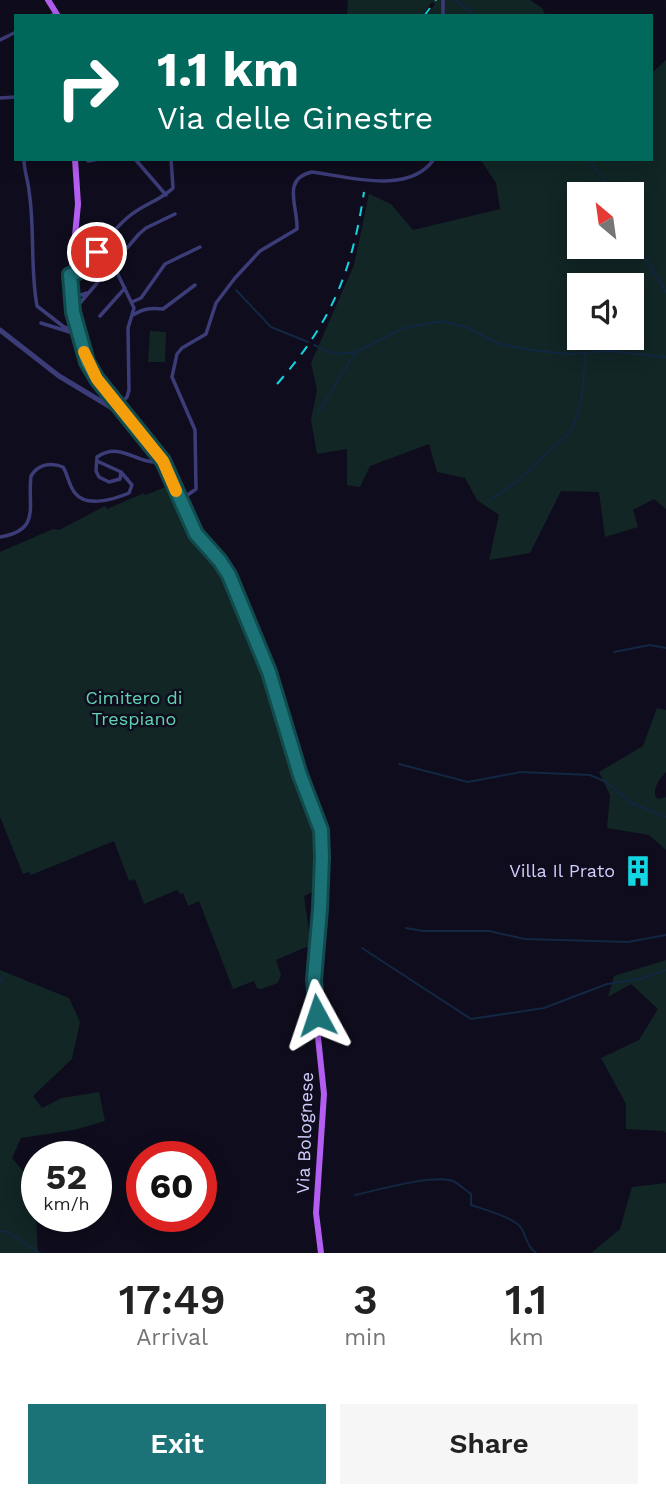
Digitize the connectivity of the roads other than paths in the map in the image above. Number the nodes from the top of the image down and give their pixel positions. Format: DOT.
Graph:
graph roads {
  1 [pos="22,161"];
  2 [pos="75,161"];
  3 [pos="137,161"];
  4 [pos="171,161"];
  5 [pos="432,161"];
  6 [pos="166,195"];
  7 [pos="175,215"];
  8 [pos="200,247"];
  9 [pos="113,264"];
  10 [pos="70,275"];
  11 [pos="195,285"];
  12 [pos="125,288"];
  13 [pos="70,289"];
  14 [pos="89,293"];
  15 [pos="132,303"];
  16 [pos="73,312"];
  17 [pos="133,315"];
  18 [pos="100,316"];
  19 [pos="41,324"];
  20 [pos="0,330"];
  21 [pos="78,332"];
  22 [pos="117,406"];
  23 [pos="127,418"];
  24 [pos="97,461"];
  25 [pos="163,461"];
  26 [pos="121,472"];
  27 [pos="181,500"];
  28 [pos="0,537"];
  29 [pos="321,1253"];
  1 -- 21 [label="street"];
  2 -- 10 [label="main road, Via Bolognese"];
  3 -- 6 [label="street"];
  4 -- 6 [label="street"];
  5 -- 27 [label="street"];
  6 -- 10 [label="street"];
  7 -- 9 [label="street"];
  8 -- 15 [label="street"];
  9 -- 12 [label="street"];
  9 -- 14 [label="street"];
  10 -- 13 [label="main road, Via Bolognese"];
  11 -- 17 [label="street"];
  12 -- 15 [label="street"];
  12 -- 18 [label="street"];
  13 -- 14 [label="street"];
  13 -- 16 [label="main road, Via Bolognese"];
  14 -- 16 [label="street"];
  15 -- 17 [label="street"];
  16 -- 21 [label="main road, Via Bolognese"];
  17 -- 22 [label="street"];
  19 -- 21 [label="street"];
  20 -- 23 [label="street"];
  21 -- 22 [label="main road, Via Bolognese"];
  22 -- 23 [label="main road, Via Bolognese"];
  23 -- 25 [label="main road, Via Bolognese"];
  24 -- 25 [label="street"];
  24 -- 26 [label="street"];
  24 -- 26 [label="street"];
  25 -- 27 [label="main road, Via Bolognese"];
  26 -- 28 [label="street"];
  27 -- 29 [label="main road, Via Bolognese"];
}
